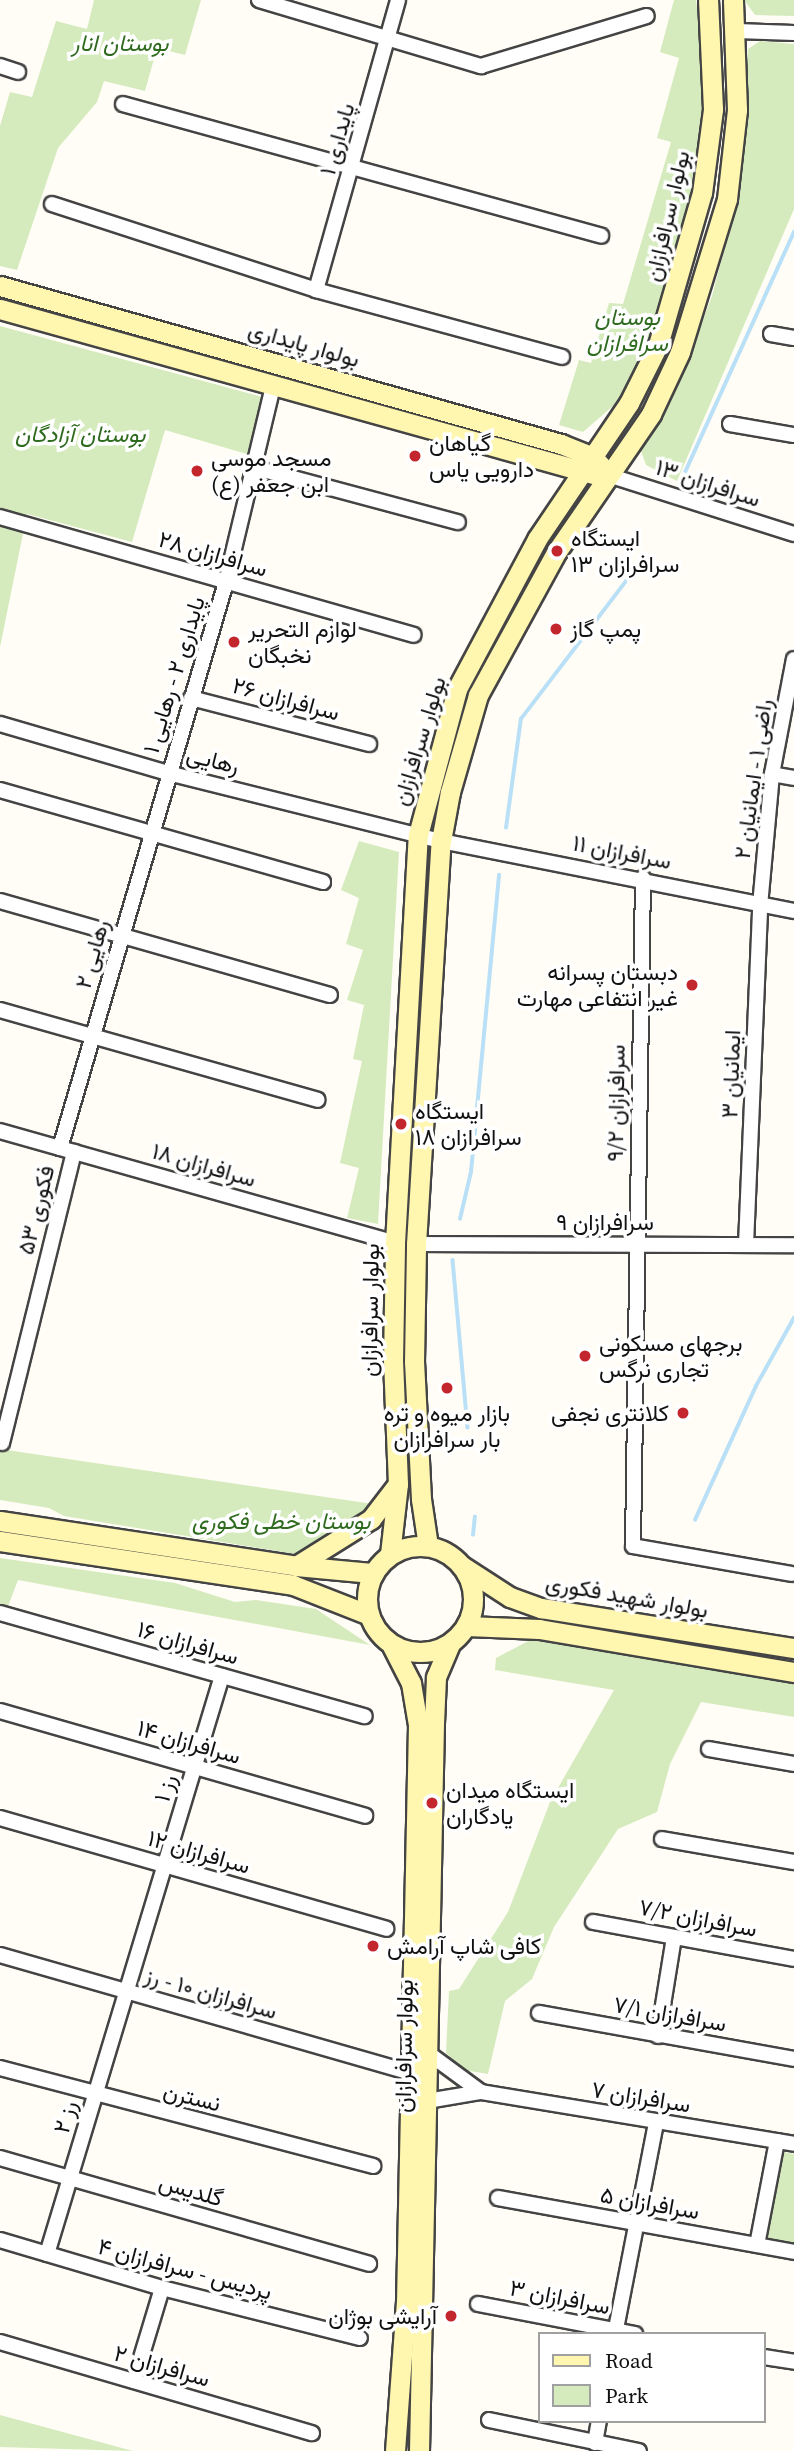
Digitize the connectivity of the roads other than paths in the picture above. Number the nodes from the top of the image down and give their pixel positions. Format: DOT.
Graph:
graph roads {
  1 [pos="259,0"];
  2 [pos="398,0"];
  3 [pos="708,0"];
  4 [pos="733,0"];
  5 [pos="647,16"];
  6 [pos="737,31"];
  7 [pos="794,33"];
  8 [pos="387,41"];
  9 [pos="0,66"];
  10 [pos="18,72"];
  11 [pos="123,104"];
  12 [pos="353,168"];
  13 [pos="52,204"];
  14 [pos="601,236"];
  15 [pos="0,286"];
  16 [pos="316,290"];
  17 [pos="0,309"];
  18 [pos="771,334"];
  19 [pos="794,338"];
  20 [pos="562,357"];
  21 [pos="272,386"];
  22 [pos="730,424"];
  23 [pos="794,435"];
  24 [pos="593,457"];
  25 [pos="256,468"];
  26 [pos="582,473"];
  27 [pos="608,475"];
  28 [pos="0,517"];
  29 [pos="457,522"];
  30 [pos="794,534"];
  31 [pos="226,582"];
  32 [pos="414,635"];
  33 [pos="794,659"];
  34 [pos="191,698"];
  35 [pos="0,724"];
  36 [pos="369,744"];
  37 [pos="168,773"];
  38 [pos="772,775"];
  39 [pos="794,778"];
  40 [pos="0,790"];
  41 [pos="152,831"];
  42 [pos="418,835"];
  43 [pos="441,841"];
  44 [pos="643,878"];
  45 [pos="323,881"];
  46 [pos="0,901"];
  47 [pos="760,905"];
  48 [pos="794,911"];
  49 [pos="122,933"];
  50 [pos="330,995"];
  51 [pos="0,1010"];
  52 [pos="92,1035"];
  53 [pos="318,1100"];
  54 [pos="0,1131"];
  55 [pos="67,1150"];
  56 [pos="395,1243"];
  57 [pos="416,1244"];
  58 [pos="637,1245"];
  59 [pos="747,1245"];
  60 [pos="794,1245"];
  61 [pos="2,1443"];
  62 [pos="398,1484"];
  63 [pos="0,1521"];
  64 [pos="0,1541"];
  65 [pos="428,1546"];
  66 [pos="390,1554"];
  67 [pos="296,1566"];
  68 [pos="462,1566"];
  69 [pos="372,1573"];
  70 [pos="792,1574"];
  71 [pos="0,1613"];
  72 [pos="367,1614"];
  73 [pos="467,1626"];
  74 [pos="450,1644"];
  75 [pos="393,1646"];
  76 [pos="794,1648"];
  77 [pos="794,1672"];
  78 [pos="222,1676"];
  79 [pos="0,1711"];
  80 [pos="365,1716"];
  81 [pos="709,1749"];
  82 [pos="794,1764"];
  83 [pos="195,1767"];
  84 [pos="365,1816"];
  85 [pos="0,1818"];
  86 [pos="662,1839"];
  87 [pos="794,1862"];
  88 [pos="165,1866"];
  89 [pos="593,1922"];
  90 [pos="386,1929"];
  91 [pos="674,1937"];
  92 [pos="0,1955"];
  93 [pos="794,1959"];
  94 [pos="127,1993"];
  95 [pos="539,2013"];
  96 [pos="658,2036"];
  97 [pos="428,2053"];
  98 [pos="794,2059"];
  99 [pos="0,2068"];
  100 [pos="411,2073"];
  101 [pos="481,2092"];
  102 [pos="94,2096"];
  103 [pos="427,2101"];
  104 [pos="656,2123"];
  105 [pos="777,2141"];
  106 [pos="794,2144"];
  107 [pos="0,2158"];
  108 [pos="373,2166"];
  109 [pos="72,2180"];
  110 [pos="498,2199"];
  111 [pos="636,2224"];
  112 [pos="0,2240"];
  113 [pos="757,2245"];
  114 [pos="794,2252"];
  115 [pos="47,2254"];
  116 [pos="369,2264"];
  117 [pos="162,2288"];
  118 [pos="478,2304"];
  119 [pos="616,2332"];
  120 [pos="360,2338"];
  121 [pos="0,2342"];
  122 [pos="766,2357"];
  123 [pos="794,2362"];
  124 [pos="134,2381"];
  125 [pos="489,2420"];
  126 [pos="599,2423"];
  127 [pos="312,2433"];
  128 [pos="595,2443"];
  129 [pos="395,2451"];
  130 [pos="419,2451"];
  131 [pos="639,2451"];
  1 -- 8 [label="street"];
  2 -- 8 [label="street, پایداری ۱"];
  3 -- 24 [label="main road, بولوار سرافرازان"];
  4 -- 6 [label="main road, بولوار سرافرازان"];
  5 -- 8 [label="street"];
  6 -- 7 [label="street"];
  6 -- 27 [label="main road, بولوار سرافرازان"];
  8 -- 12 [label="street, پایداری ۱"];
  9 -- 10 [label="street"];
  11 -- 12 [label="street"];
  12 -- 14 [label="street"];
  12 -- 16 [label="street, پایداری ۱"];
  13 -- 16 [label="street"];
  15 -- 24 [label="main road, بولوار پایداری"];
  16 -- 20 [label="street"];
  17 -- 21 [label="main road"];
  18 -- 19 [label="street"];
  21 -- 25 [label="street, پایداری ۲ - رهایی ۱"];
  21 -- 26 [label="main road"];
  22 -- 23 [label="street"];
  24 -- 26 [label="main road, بولوار سرافرازان"];
  24 -- 27 [label="main road"];
  25 -- 29 [label="street"];
  25 -- 31 [label="street, پایداری ۲ - رهایی ۱"];
  26 -- 27 [label="main road"];
  26 -- 42 [label="main road, بولوار سرافرازان"];
  27 -- 30 [label="street, سرافرازان ۱۳"];
  27 -- 43 [label="main road, بولوار سرافرازان"];
  28 -- 31 [label="street, سرافرازان ۲۸"];
  31 -- 32 [label="street, سرافرازان ۲۸"];
  31 -- 34 [label="street, پایداری ۲ - رهایی ۱"];
  33 -- 38 [label="street, راضی ۱ - ایمانیان ۲"];
  34 -- 36 [label="street, سرافرازان ۲۶"];
  34 -- 37 [label="street, پایداری ۲ - رهایی ۱"];
  35 -- 37 [label="street, رهایی"];
  37 -- 41 [label="street, رهایی ۲"];
  37 -- 42 [label="street, رهایی"];
  38 -- 39 [label="street"];
  38 -- 47 [label="street, راضی ۱ - ایمانیان ۲"];
  40 -- 41 [label="street"];
  41 -- 45 [label="street"];
  41 -- 49 [label="street, رهایی ۲"];
  42 -- 43 [label="street, رهایی"];
  42 -- 56 [label="main road, بولوار سرافرازان"];
  43 -- 44 [label="street, سرافرازان ۱۱"];
  43 -- 57 [label="main road, بولوار سرافرازان"];
  44 -- 47 [label="street, سرافرازان ۱۱"];
  44 -- 58 [label="street, سرافرازان ۹/۲"];
  46 -- 49 [label="street"];
  47 -- 48 [label="street, سرافرازان ۱۱"];
  47 -- 59 [label="street, ایمانیان ۳"];
  49 -- 50 [label="street"];
  49 -- 52 [label="street, رهایی ۲"];
  51 -- 52 [label="street"];
  52 -- 53 [label="street"];
  52 -- 55 [label="street, رهایی ۲"];
  54 -- 55 [label="street, سرافرازان ۱۸"];
  55 -- 56 [label="street, سرافرازان ۱۸"];
  55 -- 61 [label="street, فکوری ۵۳"];
  56 -- 62 [label="main road, بولوار سرافرازان"];
  57 -- 58 [label="street, سرافرازان ۹"];
  57 -- 65 [label="main road, بولوار سرافرازان"];
  58 -- 59 [label="street, سرافرازان ۹"];
  58 -- 70 [label="street, سرافرازان ۹/۲"];
  59 -- 60 [label="street, سرافرازان ۹"];
  62 -- 66 [label="main road, بولوار سرافرازان"];
  62 -- 67 [label="main road"];
  63 -- 67 [label="main road"];
  64 -- 72 [label="main road"];
  65 -- 66 [label="main road"];
  65 -- 68 [label="main road"];
  66 -- 69 [label="main road"];
  67 -- 69 [label="main road"];
  68 -- 73 [label="main road"];
  68 -- 76 [label="main road, بولوار شهید فکوری"];
  69 -- 72 [label="main road"];
  71 -- 78 [label="street, سرافرازان ۱۶"];
  72 -- 75 [label="main road"];
  73 -- 74 [label="main road"];
  73 -- 77 [label="main road, بولوار شهید فکوری"];
  74 -- 75 [label="main road"];
  74 -- 97 [label="main road, بولوار سرافرازان"];
  75 -- 100 [label="main road, بولوار سرافرازان"];
  78 -- 80 [label="street, سرافرازان ۱۶"];
  78 -- 83 [label="street, رز ۱"];
  79 -- 83 [label="street, سرافرازان ۱۴"];
  81 -- 82 [label="street"];
  83 -- 84 [label="street, سرافرازان ۱۴"];
  83 -- 88 [label="street, رز ۱"];
  85 -- 88 [label="street, سرافرازان ۱۲"];
  86 -- 87 [label="street"];
  88 -- 90 [label="street, سرافرازان ۱۲"];
  88 -- 94 [label="street, رز ۱"];
  89 -- 91 [label="street, سرافرازان ۷/۲"];
  91 -- 93 [label="street, سرافرازان ۷/۲"];
  91 -- 96 [label="street"];
  92 -- 94 [label="street, سرافرازان ۱۰ - رز"];
  94 -- 100 [label="street, سرافرازان ۱۰ - رز"];
  94 -- 102 [label="street, رز ۲"];
  95 -- 96 [label="street, سرافرازان ۷/۱"];
  96 -- 98 [label="street, سرافرازان ۷/۱"];
  97 -- 101 [label="street"];
  97 -- 103 [label="main road, بولوار سرافرازان"];
  99 -- 102 [label="street, نسترن"];
  100 -- 129 [label="main road, بولوار سرافرازان"];
  101 -- 103 [label="street"];
  101 -- 104 [label="street, سرافرازان ۷"];
  102 -- 108 [label="street, نسترن"];
  102 -- 109 [label="street, رز ۲"];
  103 -- 130 [label="main road, بولوار سرافرازان"];
  104 -- 105 [label="street, سرافرازان ۷"];
  104 -- 111 [label="street"];
  105 -- 106 [label="street, سرافرازان ۷"];
  105 -- 113 [label="street"];
  107 -- 109 [label="street, گلدیس"];
  109 -- 115 [label="street, رز ۲"];
  109 -- 116 [label="street, گلدیس"];
  110 -- 111 [label="street, سرافرازان ۵"];
  111 -- 113 [label="street, سرافرازان ۵"];
  111 -- 119 [label="street"];
  112 -- 115 [label="street, پردیس - سرافرازان ۴"];
  113 -- 114 [label="street, سرافرازان ۵"];
  115 -- 117 [label="street, پردیس - سرافرازان ۴"];
  117 -- 120 [label="street, پردیس - سرافرازان ۴"];
  117 -- 124 [label="street"];
  118 -- 119 [label="street, سرافرازان ۳"];
  121 -- 124 [label="street, سرافرازان ۲"];
  122 -- 123 [label="street"];
  124 -- 127 [label="street, سرافرازان ۲"];
  125 -- 128 [label="street"];
  126 -- 128 [label="street"];
  128 -- 131 [label="street"];
}
